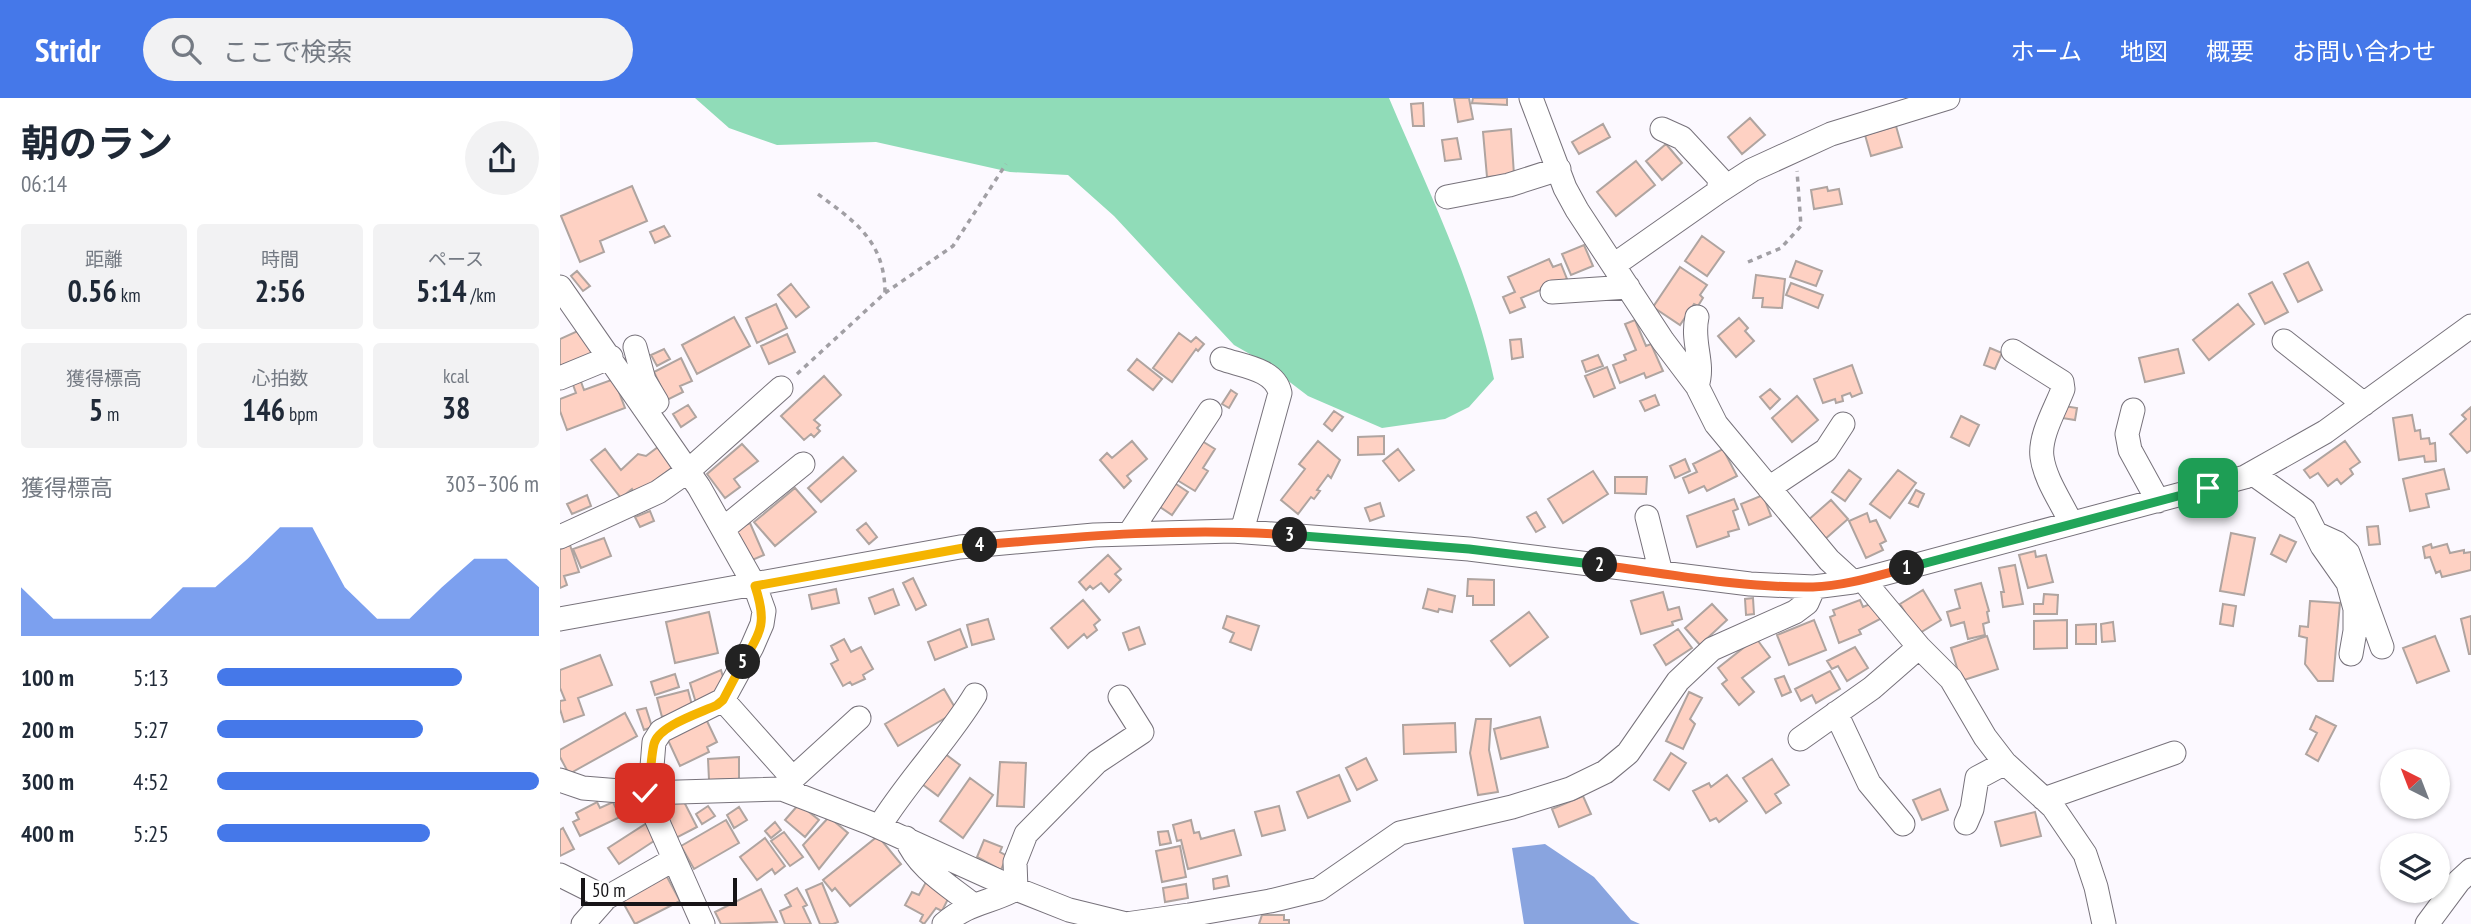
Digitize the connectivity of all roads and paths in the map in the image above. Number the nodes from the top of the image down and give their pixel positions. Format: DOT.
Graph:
graph roads {
  1 [pos="1531,98"];
  2 [pos="1948,98"];
  3 [pos="1662,129"];
  4 [pos="1796,149"];
  5 [pos="1006,164"];
  6 [pos="1559,169"];
  7 [pos="815,192"];
  8 [pos="1718,192"];
  9 [pos="1447,197"];
  10 [pos="1748,262"];
  11 [pos="1614,265"];
  12 [pos="560,287"];
  13 [pos="1628,287"];
  14 [pos="1552,292"];
  15 [pos="885,293"];
  16 [pos="1697,317"];
  17 [pos="2471,326"];
  18 [pos="2284,341"];
  19 [pos="635,347"];
  20 [pos="2013,351"];
  21 [pos="611,357"];
  22 [pos="1222,359"];
  23 [pos="560,378"];
  24 [pos="1697,386"];
  25 [pos="781,388"];
  26 [pos="2364,404"];
  27 [pos="2133,410"];
  28 [pos="1210,411"];
  29 [pos="1843,424"];
  30 [pos="683,463"];
  31 [pos="803,464"];
  32 [pos="2252,473"];
  33 [pos="1769,488"];
  34 [pos="2158,501"];
  35 [pos="1647,517"];
  36 [pos="2071,523"];
  37 [pos="723,529"];
  38 [pos="1242,531"];
  39 [pos="1129,534"];
  40 [pos="2317,534"];
  41 [pos="560,537"];
  42 [pos="1661,573"];
  43 [pos="1858,581"];
  44 [pos="755,586"];
  45 [pos="1814,587"];
  46 [pos="560,619"];
  47 [pos="2382,647"];
  48 [pos="1919,648"];
  49 [pos="2351,654"];
  50 [pos="975,695"];
  51 [pos="1120,698"];
  52 [pos="723,700"];
  53 [pos="1836,713"];
  54 [pos="859,718"];
  55 [pos="1800,739"];
  56 [pos="2174,754"];
  57 [pos="2005,763"];
  58 [pos="560,780"];
  59 [pos="792,787"];
  60 [pos="645,793"];
  61 [pos="2044,799"];
  62 [pos="1966,823"];
  63 [pos="1903,824"];
  64 [pos="879,827"];
  65 [pos="906,838"];
  66 [pos="673,860"];
  67 [pos="2471,870"];
  68 [pos="560,875"];
  69 [pos="1016,889"];
  70 [pos="606,898"];
  71 [pos="972,904"];
  72 [pos="1192,920"];
  73 [pos="1150,922"];
  74 [pos="583,924"];
  75 [pos="703,924"];
  76 [pos="944,924"];
  77 [pos="2104,924"];
  78 [pos="2427,924"];
  1 -- 6 [label="street"];
  2 -- 4 [label="street"];
  3 -- 8 [label="street"];
  4 -- 8 [label="street"];
  4 -- 10 [label="path"];
  5 -- 15 [label="path"];
  6 -- 9 [label="street"];
  6 -- 11 [label="street"];
  7 -- 15 [label="path"];
  8 -- 11 [label="street"];
  11 -- 13 [label="street"];
  12 -- 21 [label="street"];
  13 -- 14 [label="street"];
  13 -- 24 [label="street"];
  15 -- 25 [label="path"];
  16 -- 24 [label="street"];
  17 -- 26 [label="street"];
  18 -- 26 [label="street"];
  19 -- 30 [label="street"];
  20 -- 36 [label="street"];
  21 -- 23 [label="street"];
  21 -- 30 [label="street"];
  22 -- 38 [label="street"];
  24 -- 33 [label="street"];
  25 -- 30 [label="street"];
  26 -- 32 [label="street"];
  27 -- 34 [label="street"];
  28 -- 39 [label="street"];
  29 -- 33 [label="street"];
  30 -- 37 [label="street"];
  30 -- 41 [label="street"];
  31 -- 37 [label="street"];
  32 -- 34 [label="street"];
  32 -- 40 [label="street"];
  33 -- 43 [label="street"];
  34 -- 36 [label="street"];
  35 -- 42 [label="street"];
  36 -- 43 [label="street"];
  37 -- 44 [label="street"];
  38 -- 39 [label="street"];
  38 -- 42 [label="street"];
  39 -- 44 [label="street"];
  40 -- 47 [label="street"];
  40 -- 49 [label="street"];
  42 -- 45 [label="street"];
  43 -- 45 [label="street"];
  43 -- 48 [label="street"];
  44 -- 46 [label="street"];
  44 -- 52 [label="street"];
  45 -- 72 [label="street"];
  48 -- 53 [label="street"];
  48 -- 57 [label="street"];
  50 -- 64 [label="street"];
  51 -- 69 [label="street"];
  52 -- 59 [label="street"];
  52 -- 60 [label="street"];
  53 -- 55 [label="street"];
  53 -- 63 [label="street"];
  54 -- 59 [label="street"];
  56 -- 61 [label="street"];
  57 -- 61 [label="street"];
  57 -- 62 [label="street"];
  58 -- 60 [label="street"];
  59 -- 60 [label="street"];
  59 -- 64 [label="street"];
  60 -- 66 [label="street"];
  61 -- 77 [label="street"];
  64 -- 65 [label="street"];
  65 -- 69 [label="street"];
  65 -- 71 [label="street"];
  66 -- 70 [label="street"];
  66 -- 75 [label="street"];
  67 -- 78 [label="street"];
  68 -- 70 [label="street"];
  69 -- 71 [label="street"];
  69 -- 73 [label="street"];
  70 -- 74 [label="street"];
  71 -- 76 [label="street"];
  72 -- 73 [label="street"];
}
